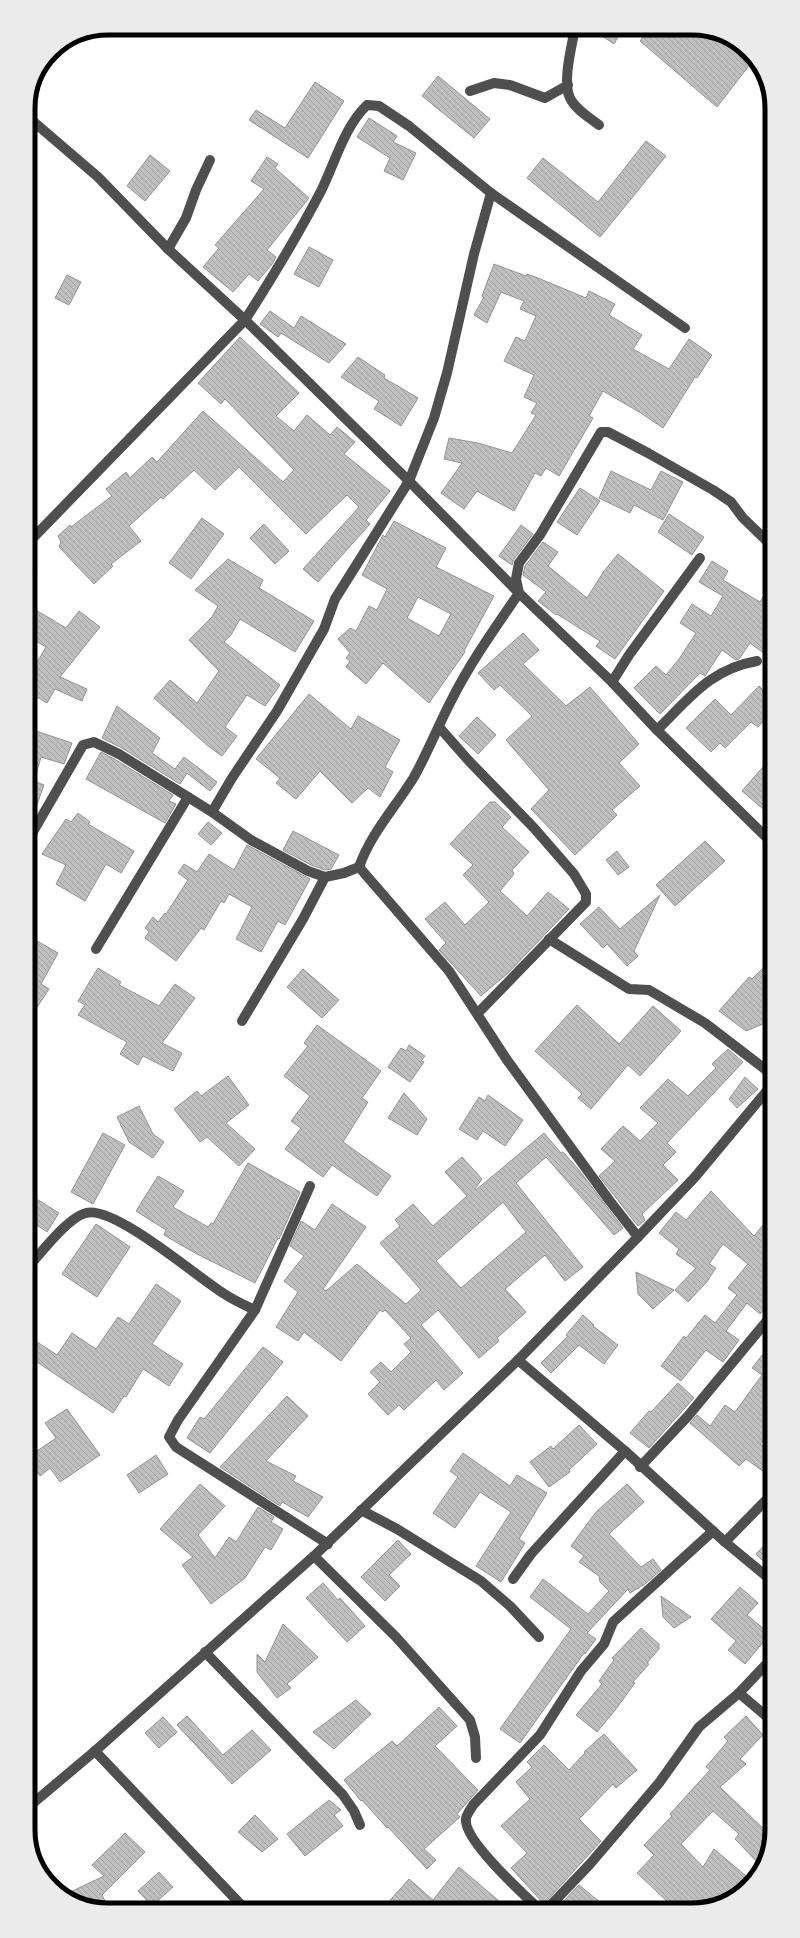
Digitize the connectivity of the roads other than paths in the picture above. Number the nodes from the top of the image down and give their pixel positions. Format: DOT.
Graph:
graph roads {
  1 [pos="574,35"];
  2 [pos="568,85"];
  3 [pos="470,91"];
  4 [pos="35,123"];
  5 [pos="600,125"];
  6 [pos="210,160"];
  7 [pos="491,193"];
  8 [pos="168,249"];
  9 [pos="245,320"];
  10 [pos="685,328"];
  11 [pos="409,481"];
  12 [pos="35,536"];
  13 [pos="765,539"];
  14 [pos="700,558"];
  15 [pos="518,593"];
  16 [pos="756,661"];
  17 [pos="612,682"];
  18 [pos="439,727"];
  19 [pos="657,730"];
  20 [pos="188,797"];
  21 [pos="212,812"];
  22 [pos="35,828"];
  23 [pos="765,836"];
  24 [pos="359,867"];
  25 [pos="325,877"];
  26 [pos="549,939"];
  27 [pos="96,949"];
  28 [pos="478,1013"];
  29 [pos="242,1021"];
  30 [pos="765,1069"];
  31 [pos="765,1093"];
  32 [pos="310,1186"];
  33 [pos="638,1237"];
  34 [pos="35,1260"];
  35 [pos="255,1310"];
  36 [pos="765,1323"];
  37 [pos="518,1360"];
  38 [pos="625,1452"];
  39 [pos="640,1467"];
  40 [pos="765,1501"];
  41 [pos="362,1510"];
  42 [pos="713,1531"];
  43 [pos="725,1542"];
  44 [pos="328,1544"];
  45 [pos="314,1556"];
  46 [pos="765,1575"];
  47 [pos="513,1579"];
  48 [pos="539,1637"];
  49 [pos="205,1652"];
  50 [pos="765,1665"];
  51 [pos="739,1693"];
  52 [pos="765,1716"];
  53 [pos="95,1751"];
  54 [pos="476,1758"];
  55 [pos="35,1801"];
  56 [pos="360,1825"];
  57 [pos="239,1903"];
  58 [pos="533,1903"];
  59 [pos="553,1903"];
  1 -- 2 [label="street"];
  2 -- 3 [label="street"];
  2 -- 5 [label="street"];
  4 -- 8 [label="street"];
  6 -- 8 [label="street"];
  7 -- 9 [label="street"];
  7 -- 10 [label="street"];
  7 -- 11 [label="street"];
  8 -- 9 [label="street"];
  9 -- 11 [label="street"];
  9 -- 12 [label="street"];
  11 -- 15 [label="street"];
  11 -- 21 [label="street"];
  13 -- 15 [label="street"];
  14 -- 17 [label="street"];
  15 -- 17 [label="street"];
  15 -- 18 [label="street"];
  16 -- 19 [label="street"];
  17 -- 19 [label="street"];
  18 -- 24 [label="street"];
  18 -- 26 [label="street"];
  19 -- 23 [label="street"];
  20 -- 21 [label="street"];
  20 -- 22 [label="street"];
  20 -- 27 [label="street"];
  21 -- 25 [label="street"];
  24 -- 25 [label="street"];
  24 -- 28 [label="street"];
  25 -- 29 [label="street"];
  26 -- 28 [label="street"];
  26 -- 30 [label="street"];
  28 -- 33 [label="street"];
  31 -- 33 [label="street"];
  32 -- 35 [label="street"];
  33 -- 37 [label="street"];
  34 -- 35 [label="street"];
  35 -- 44 [label="street"];
  36 -- 39 [label="street"];
  37 -- 38 [label="street"];
  37 -- 41 [label="street"];
  38 -- 39 [label="street"];
  38 -- 47 [label="street"];
  39 -- 42 [label="street"];
  40 -- 43 [label="street"];
  41 -- 44 [label="street"];
  41 -- 48 [label="street"];
  42 -- 43 [label="street"];
  42 -- 58 [label="street"];
  43 -- 46 [label="street"];
  44 -- 45 [label="street"];
  45 -- 49 [label="street"];
  45 -- 54 [label="street"];
  49 -- 53 [label="street"];
  49 -- 56 [label="street"];
  50 -- 51 [label="street"];
  51 -- 52 [label="street"];
  51 -- 59 [label="street"];
  53 -- 55 [label="street"];
  53 -- 57 [label="street"];
}
